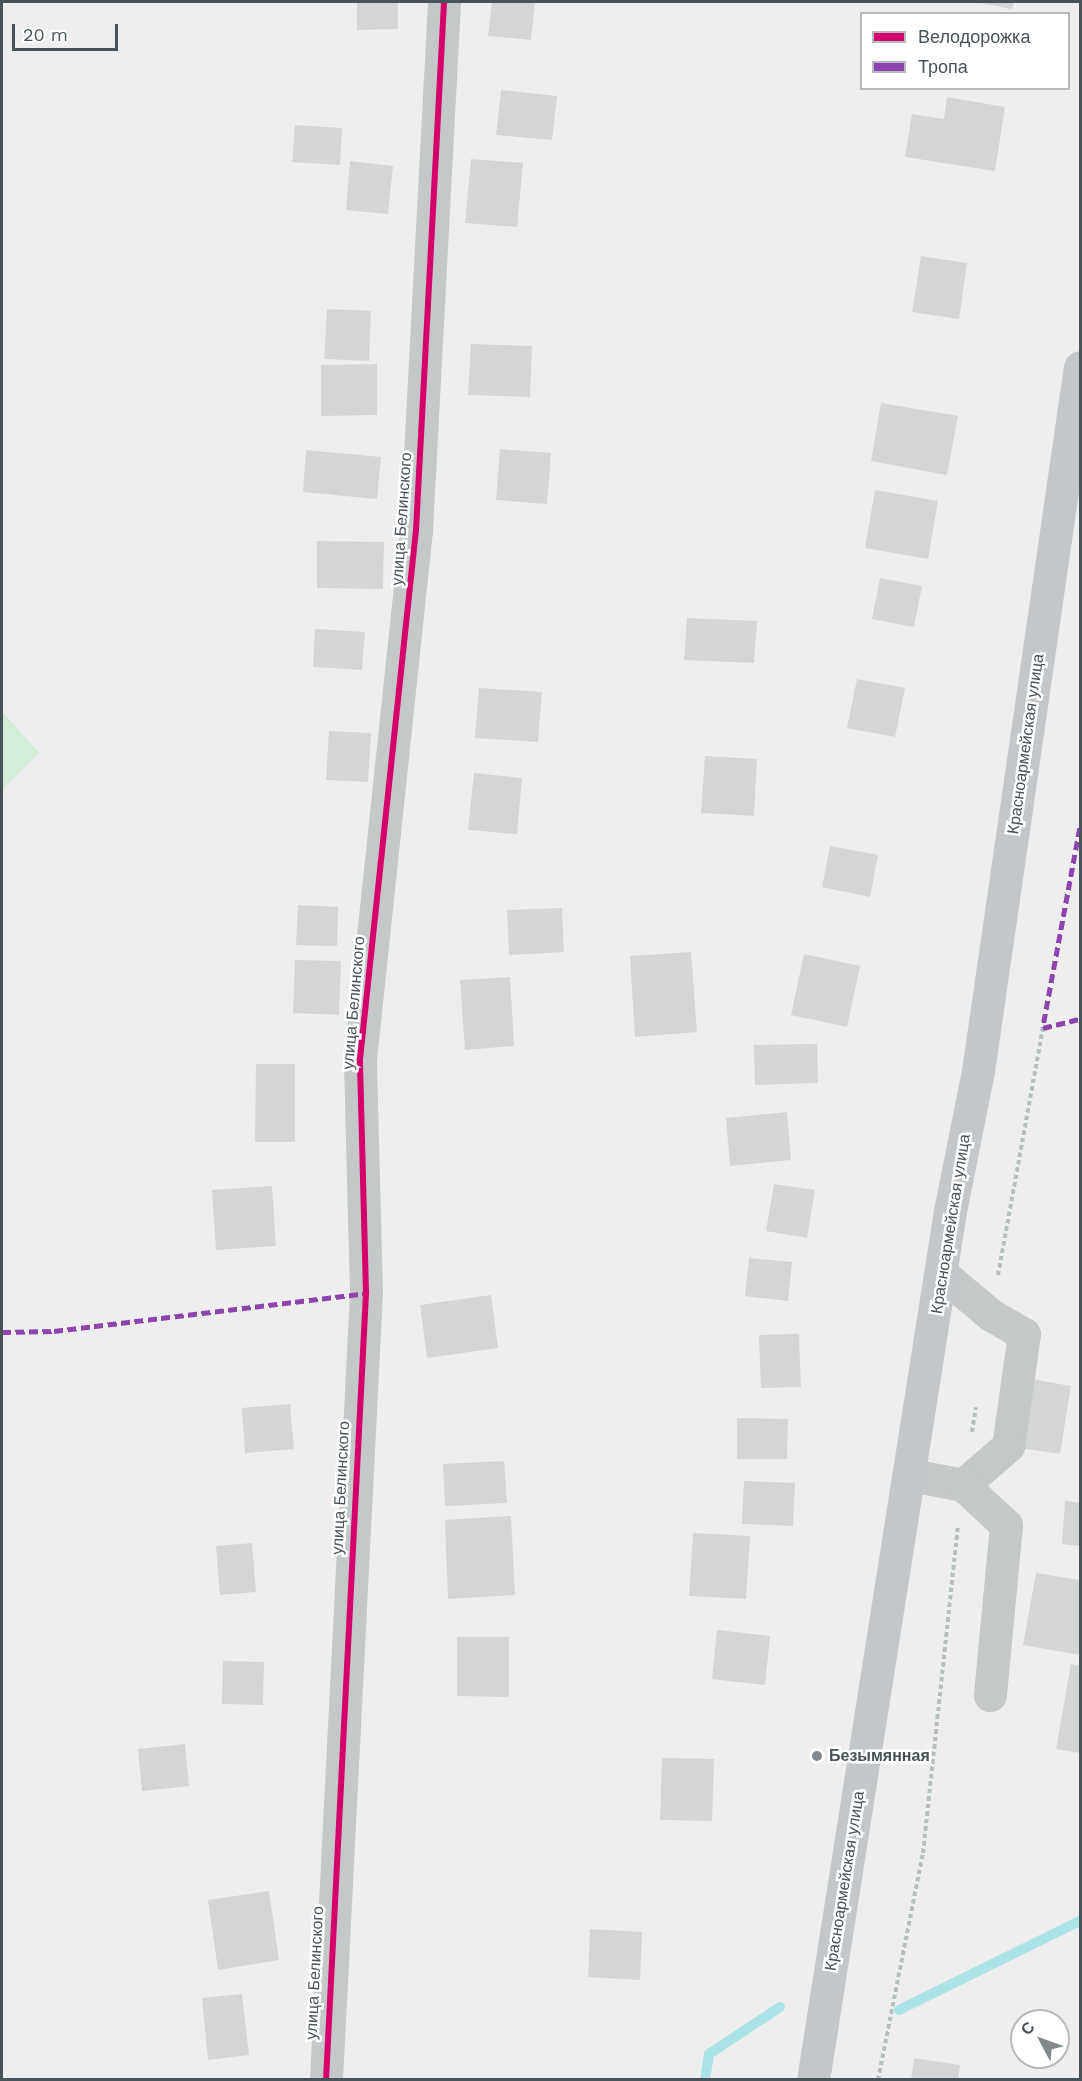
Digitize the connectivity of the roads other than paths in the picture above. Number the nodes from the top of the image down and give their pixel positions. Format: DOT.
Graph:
graph roads {
  1 [pos="444,2"];
  2 [pos="1080,367"];
  3 [pos="942,1274"];
  4 [pos="911,1475"];
  5 [pos="963,1485"];
  6 [pos="990,1695"];
  7 [pos="326,2079"];
  8 [pos="813,2079"];
  1 -- 7 [label="street, улица Белинского"];
  2 -- 3 [label="main road, Красноармейская улица"];
  3 -- 4 [label="main road, Красноармейская улица"];
  3 -- 5 [label="street"];
  4 -- 5 [label="street"];
  4 -- 8 [label="main road, Красноармейская улица"];
  5 -- 6 [label="street"];
}
